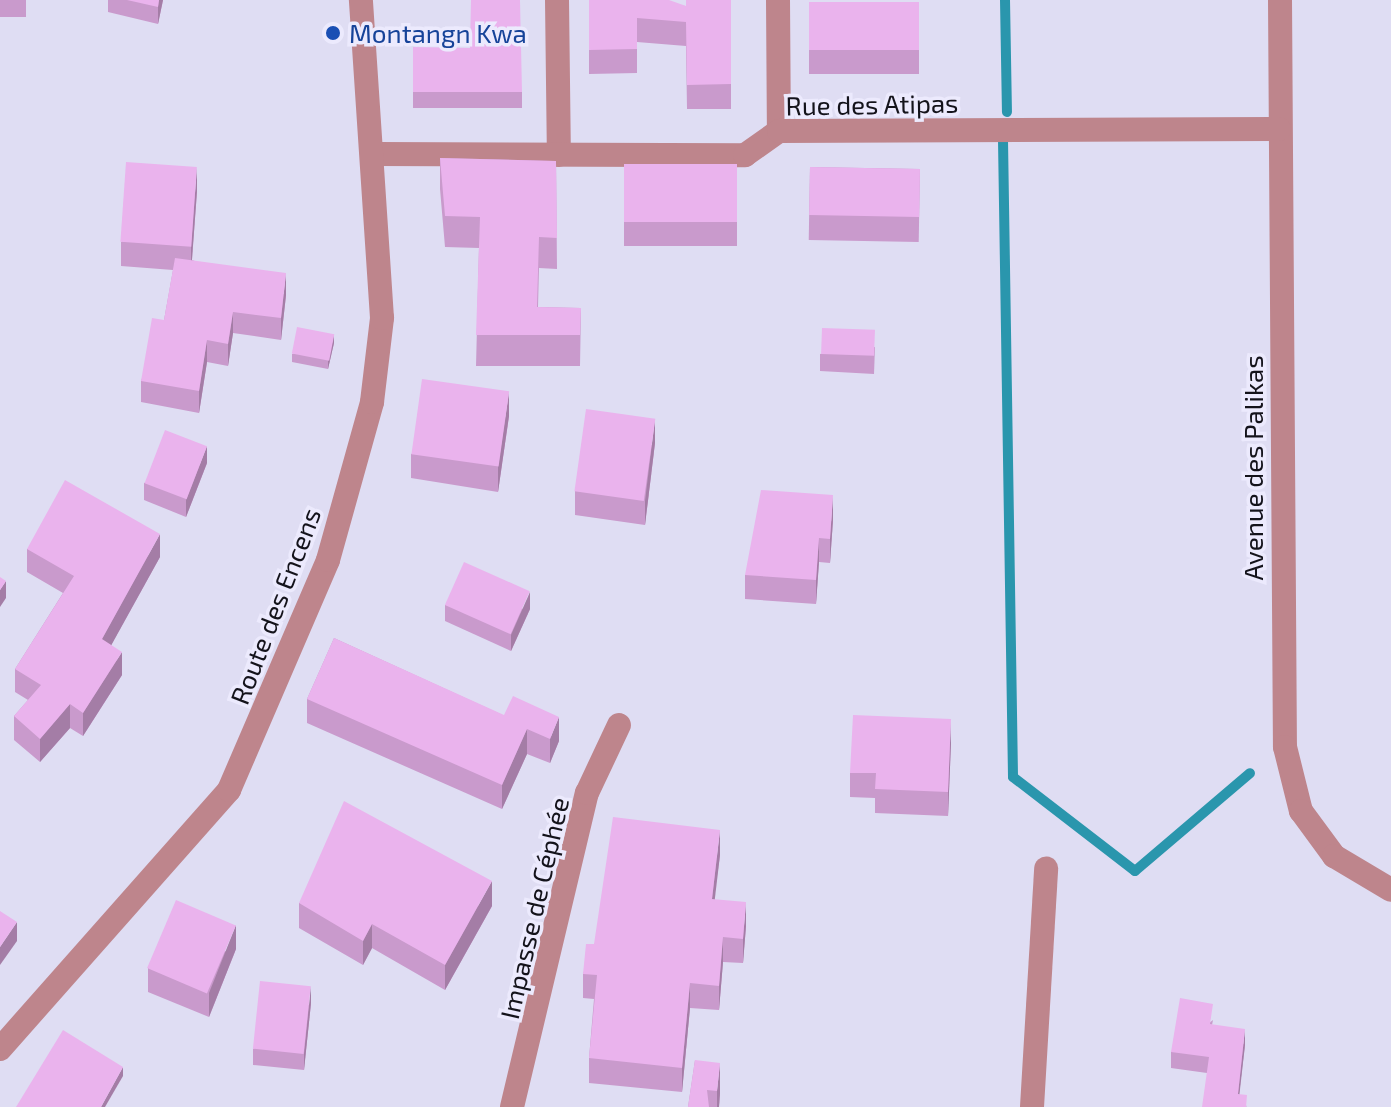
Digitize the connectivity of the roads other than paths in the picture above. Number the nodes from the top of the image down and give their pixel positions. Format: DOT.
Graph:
graph roads {
  1 [pos="361,0"];
  2 [pos="557,0"];
  3 [pos="778,0"];
  4 [pos="1280,0"];
  5 [pos="1279,129"];
  6 [pos="779,131"];
  7 [pos="377,154"];
  8 [pos="559,155"];
  9 [pos="619,725"];
  10 [pos="1046,868"];
  11 [pos="1391,890"];
  12 [pos="0,1049"];
  13 [pos="512,1107"];
  14 [pos="1032,1107"];
  1 -- 7 [label="street, Route des Encens"];
  2 -- 8 [label="street"];
  3 -- 6 [label="street"];
  4 -- 5 [label="street, Avenue des Palikas"];
  5 -- 6 [label="street, Rue des Atipas"];
  5 -- 11 [label="street, Avenue des Palikas"];
  6 -- 8 [label="street, Rue des Atipas"];
  7 -- 8 [label="street, Rue des Atipas"];
  7 -- 12 [label="street, Route des Encens"];
  9 -- 13 [label="street, Impasse de Céphée"];
  10 -- 14 [label="street"];
}
